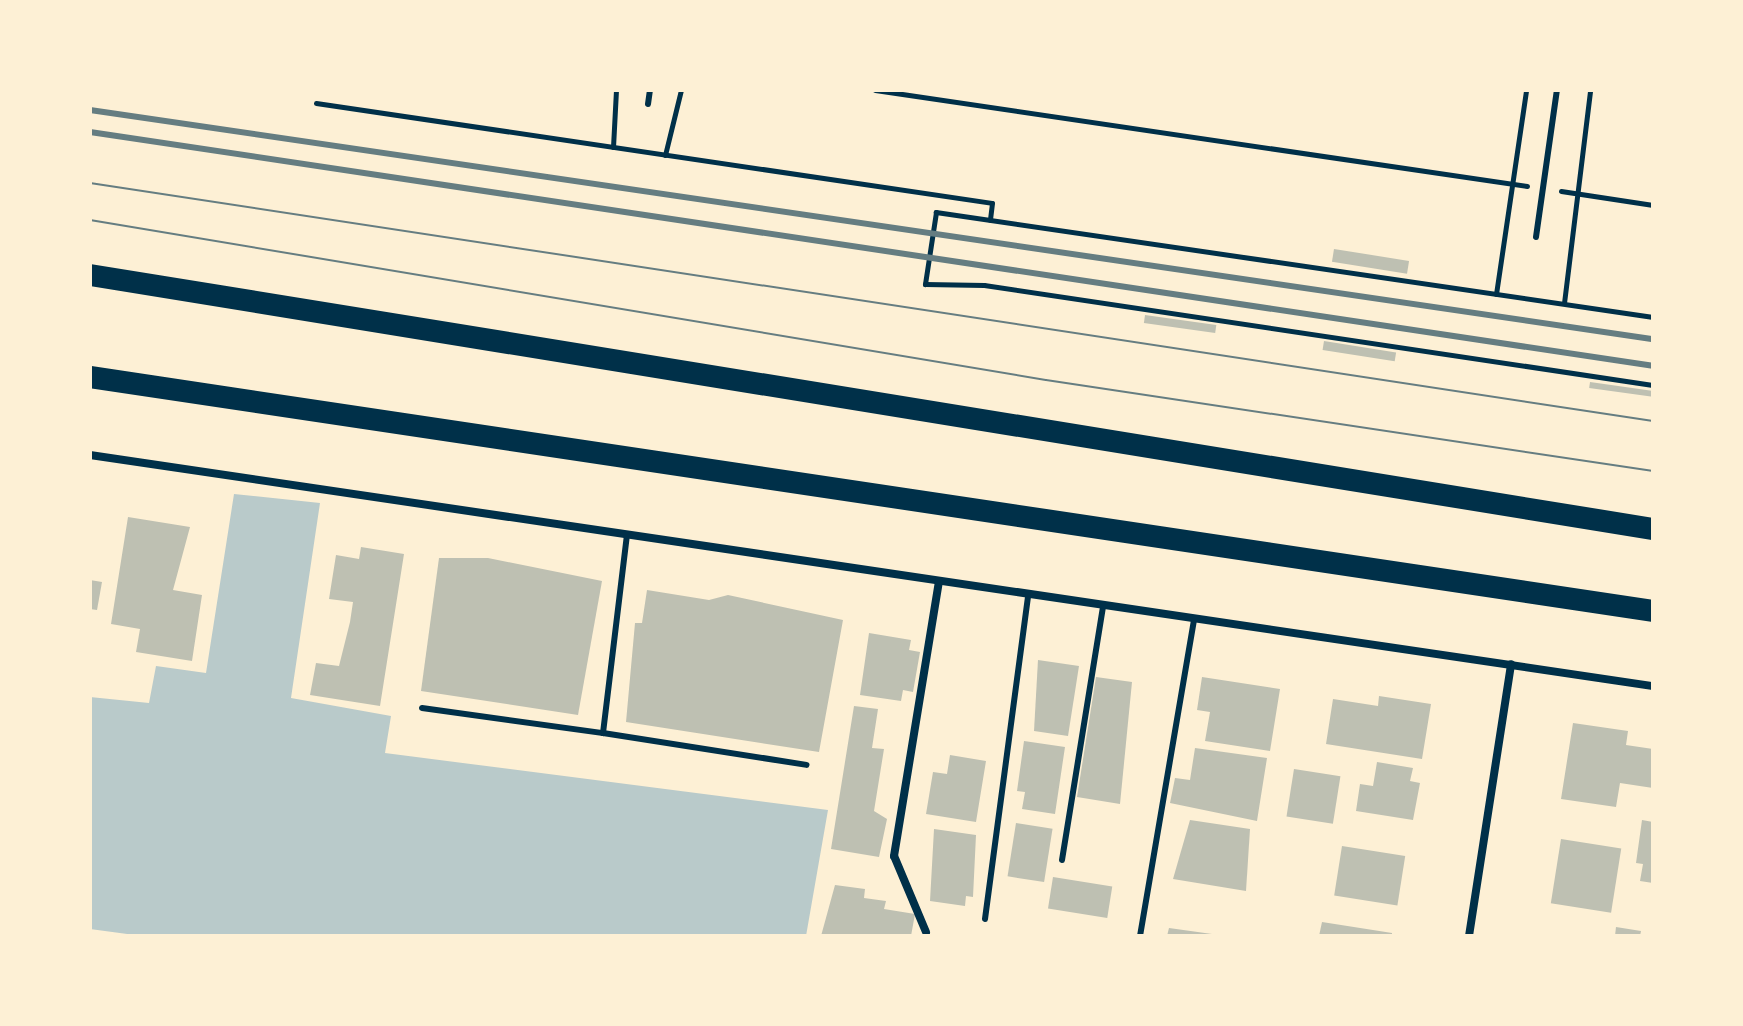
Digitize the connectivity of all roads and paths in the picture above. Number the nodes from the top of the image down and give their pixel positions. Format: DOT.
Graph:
graph roads {
  1 [pos="616,90"];
  2 [pos="650,90"];
  3 [pos="681,90"];
  4 [pos="875,90"];
  5 [pos="1526,90"];
  6 [pos="1557,90"];
  7 [pos="1590,90"];
  8 [pos="316,103"];
  9 [pos="648,104"];
  10 [pos="613,147"];
  11 [pos="665,155"];
  12 [pos="1511,184"];
  13 [pos="1544,189"];
  14 [pos="1577,194"];
  15 [pos="1653,205"];
  16 [pos="990,220"];
  17 [pos="1536,237"];
  18 [pos="90,275"];
  19 [pos="1496,294"];
  20 [pos="1564,304"];
  21 [pos="1653,317"];
  22 [pos="90,377"];
  23 [pos="1653,385"];
  24 [pos="90,455"];
  25 [pos="1653,529"];
  26 [pos="627,535"];
  27 [pos="939,582"];
  28 [pos="1028,595"];
  29 [pos="1103,606"];
  30 [pos="1653,611"];
  31 [pos="1194,620"];
  32 [pos="1511,664"];
  33 [pos="1653,686"];
  34 [pos="422,708"];
  35 [pos="603,733"];
  36 [pos="807,765"];
  37 [pos="1062,860"];
  38 [pos="985,919"];
  39 [pos="926,932"];
  40 [pos="1140,936"];
  41 [pos="1469,936"];
  1 -- 10 [label="path"];
  2 -- 9 [label="lane"];
  3 -- 11 [label="path"];
  4 -- 12 [label="path"];
  5 -- 12 [label="path"];
  6 -- 13 [label="lane"];
  7 -- 14 [label="path"];
  8 -- 10 [label="path"];
  10 -- 11 [label="path"];
  11 -- 16 [label="path"];
  12 -- 13 [label="path"];
  12 -- 19 [label="path"];
  13 -- 14 [label="path"];
  13 -- 17 [label="lane"];
  14 -- 15 [label="path"];
  14 -- 20 [label="path"];
  16 -- 19 [label="path"];
  16 -- 23 [label="path"];
  18 -- 25 [label="highway"];
  19 -- 20 [label="path"];
  20 -- 21 [label="path"];
  22 -- 30 [label="highway"];
  24 -- 26 [label="street"];
  26 -- 27 [label="street"];
  26 -- 35 [label="lane"];
  27 -- 28 [label="street"];
  27 -- 39 [label="street"];
  28 -- 29 [label="street"];
  28 -- 38 [label="lane"];
  29 -- 31 [label="street"];
  29 -- 37 [label="lane"];
  31 -- 32 [label="street"];
  31 -- 40 [label="lane"];
  32 -- 33 [label="street"];
  32 -- 41 [label="street"];
  34 -- 35 [label="lane"];
  35 -- 36 [label="lane"];
}
